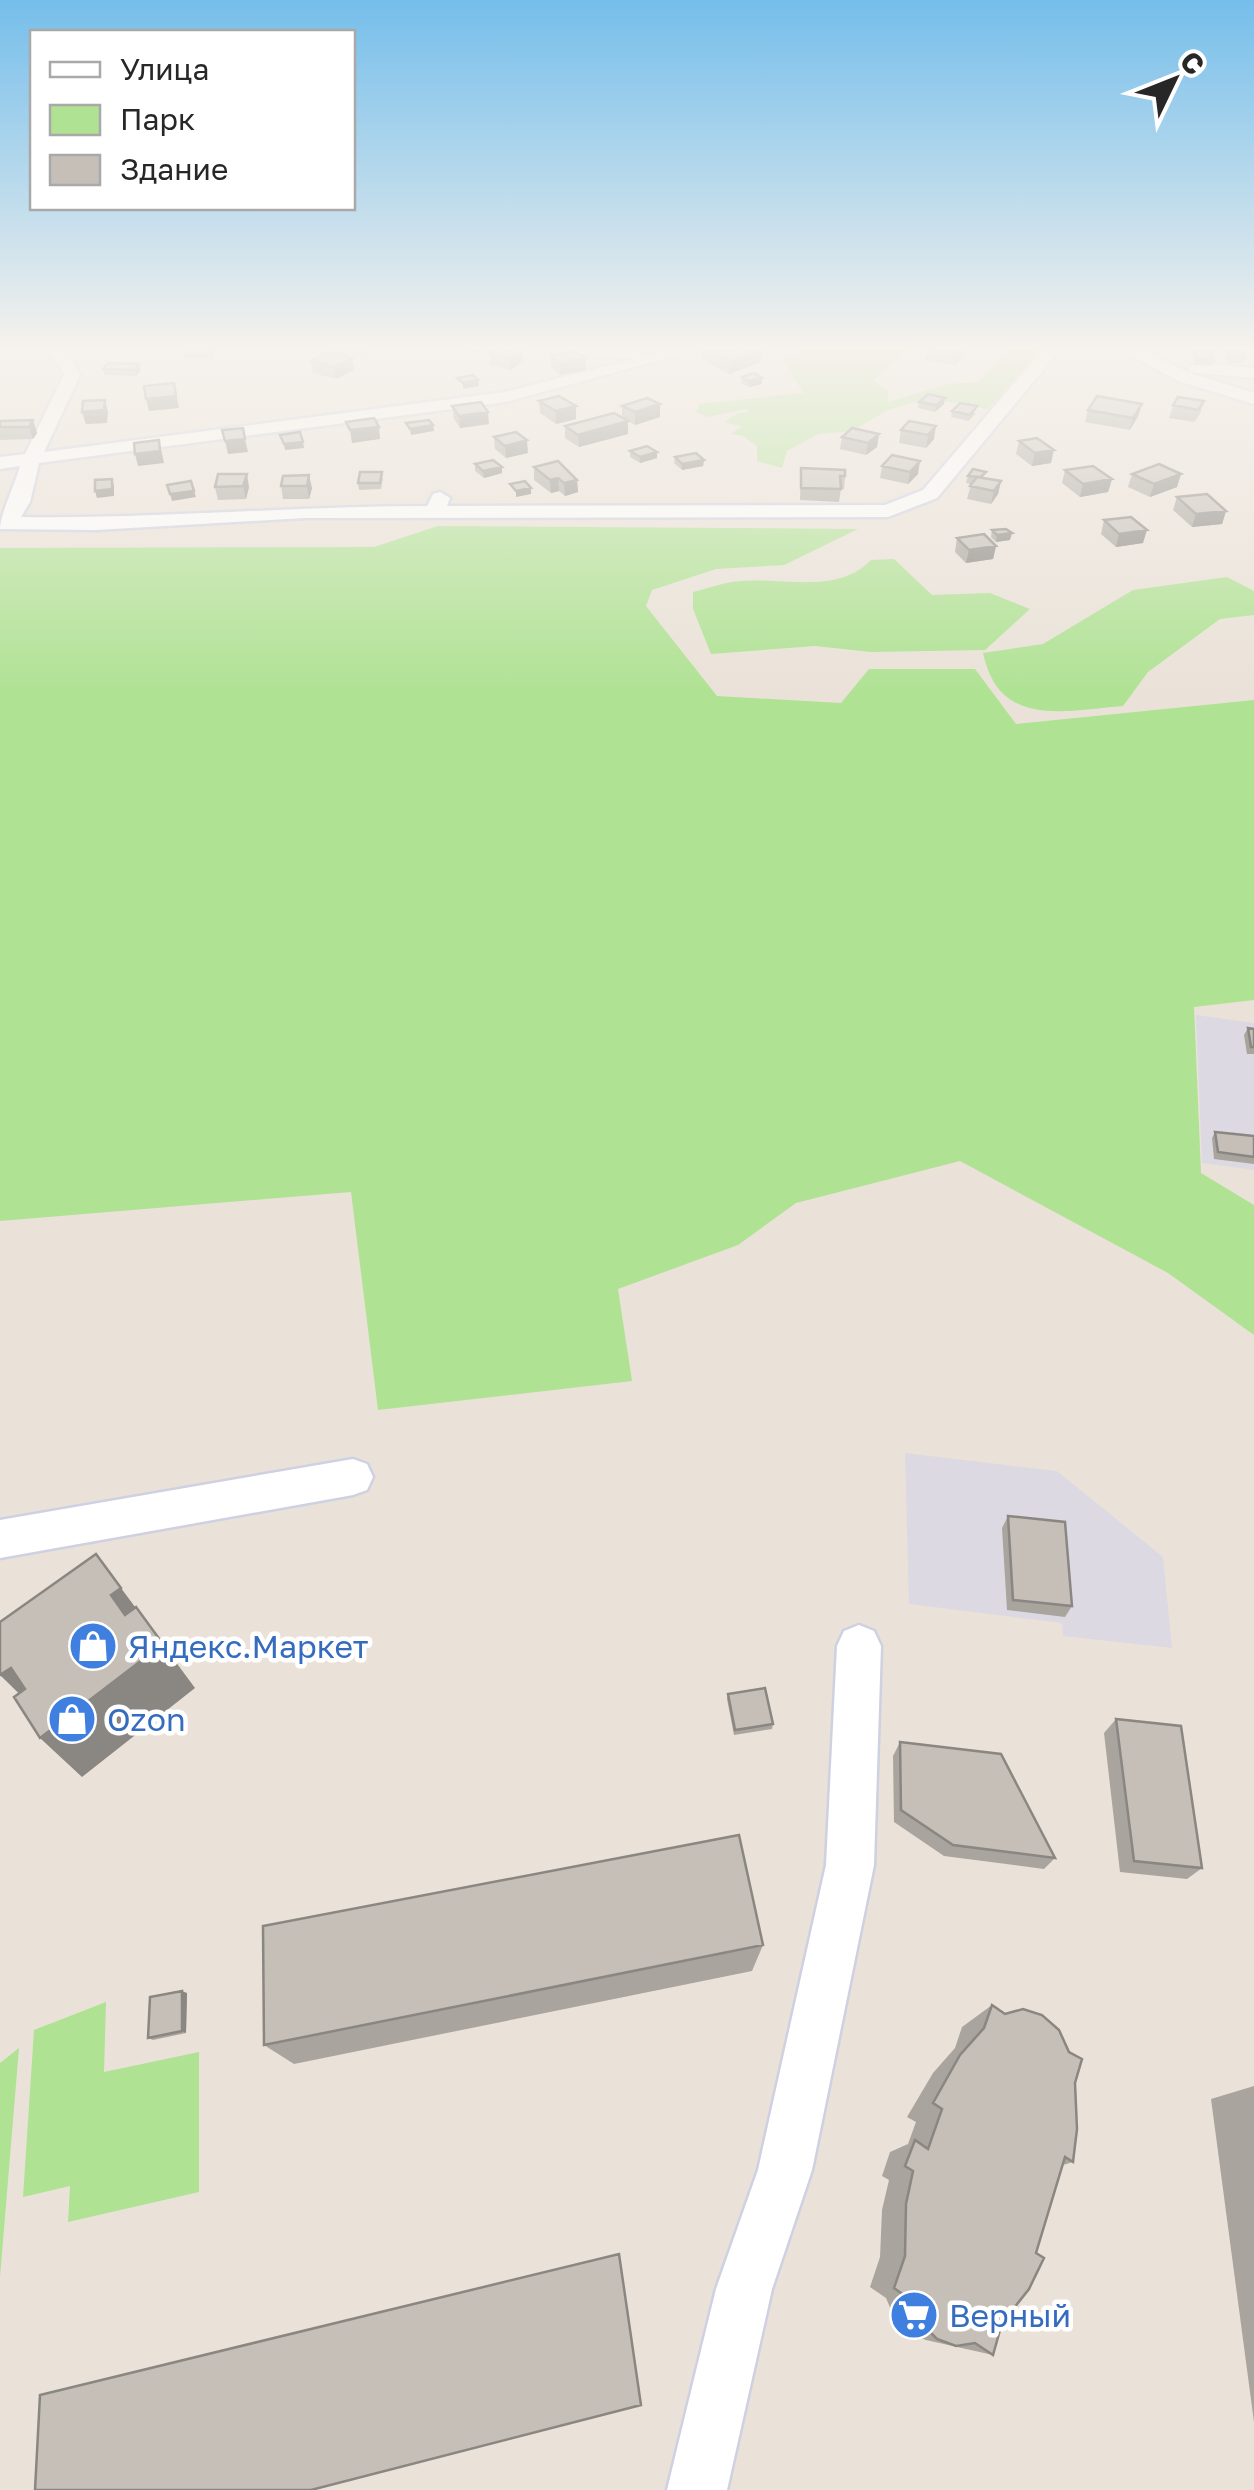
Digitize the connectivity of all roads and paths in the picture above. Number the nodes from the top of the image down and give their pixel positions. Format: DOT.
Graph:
graph roads {
  1 [pos="29,462"];
  2 [pos="960,462"];
  3 [pos="4,523"];
  4 [pos="353,1477"];
  5 [pos="0,1539"];
  6 [pos="860,1646"];
  7 [pos="698,2490"];
  1 -- 3 [label="street"];
  2 -- 3 [label="street"];
  4 -- 5 [label="street"];
  6 -- 7 [label="street"];
}
